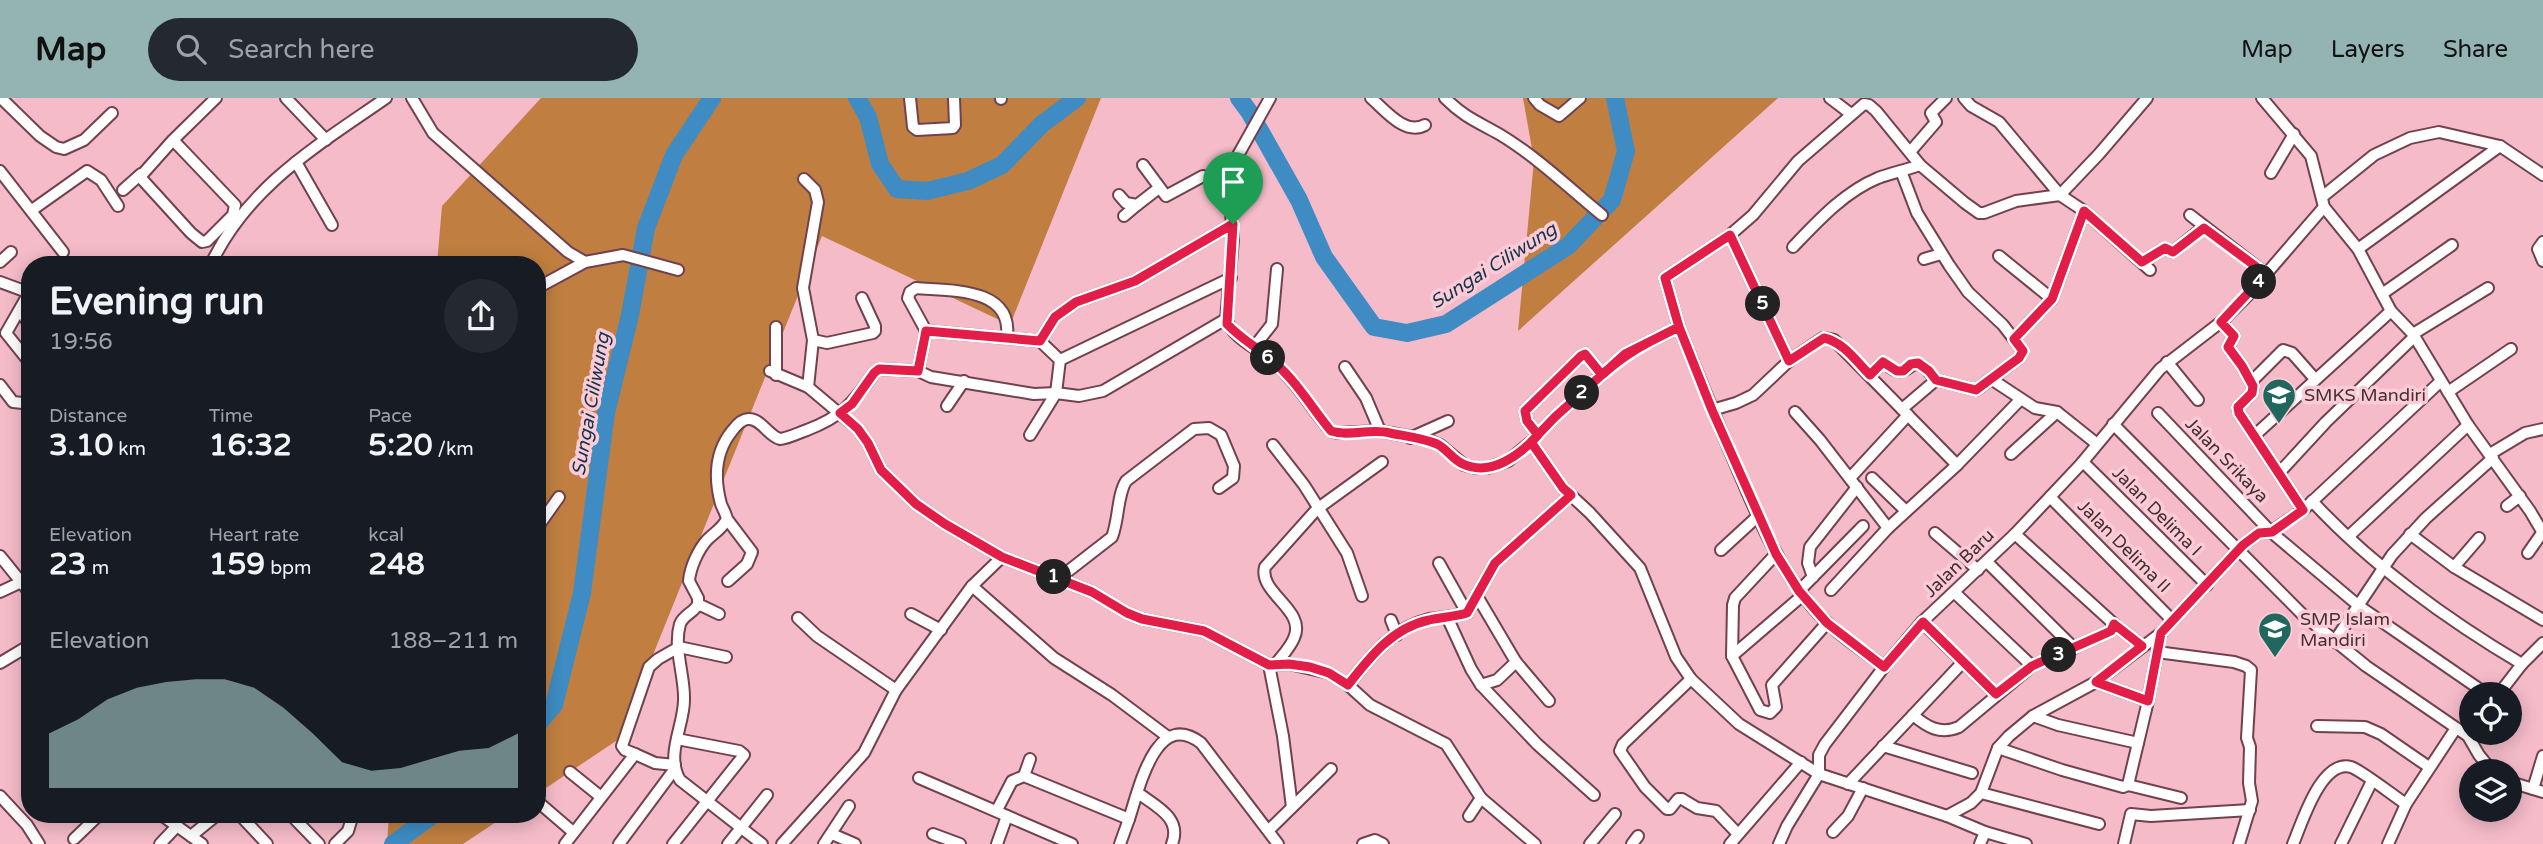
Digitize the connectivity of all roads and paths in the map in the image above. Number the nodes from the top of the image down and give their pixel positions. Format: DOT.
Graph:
graph roads {
  1 [pos="1,98"];
  2 [pos="216,98"];
  3 [pos="286,98"];
  4 [pos="386,98"];
  5 [pos="412,98"];
  6 [pos="910,98"];
  7 [pos="954,98"];
  8 [pos="1270,98"];
  9 [pos="1371,98"];
  10 [pos="1444,98"];
  11 [pos="1534,98"];
  12 [pos="1580,98"];
  13 [pos="1830,98"];
  14 [pos="1946,98"];
  15 [pos="1964,98"];
  16 [pos="2147,98"];
  17 [pos="2262,98"];
  18 [pos="112,113"];
  19 [pos="1851,114"];
  20 [pos="1425,125"];
  21 [pos="2294,134"];
  22 [pos="173,140"];
  23 [pos="326,140"];
  24 [pos="2500,146"];
  25 [pos="1910,152"];
  26 [pos="296,162"];
  27 [pos="1143,165"];
  28 [pos="1920,166"];
  29 [pos="0,171"];
  30 [pos="1901,171"];
  31 [pos="2271,173"];
  32 [pos="141,174"];
  33 [pos="2543,175"];
  34 [pos="804,179"];
  35 [pos="1229,184"];
  36 [pos="1159,188"];
  37 [pos="123,190"];
  38 [pos="1119,195"];
  39 [pos="2060,195"];
  40 [pos="2323,202"];
  41 [pos="1136,205"];
  42 [pos="118,206"];
  43 [pos="32,210"];
  44 [pos="2084,211"];
  45 [pos="1602,215"];
  46 [pos="2190,215"];
  47 [pos="1124,216"];
  48 [pos="1233,224"];
  49 [pos="332,225"];
  50 [pos="2204,228"];
  51 [pos="1730,235"];
  52 [pos="2543,242"];
  53 [pos="2452,245"];
  54 [pos="1793,247"];
  55 [pos="2358,249"];
  56 [pos="11,252"];
  57 [pos="63,252"];
  58 [pos="1941,254"];
  59 [pos="216,256"];
  60 [pos="1999,256"];
  61 [pos="1924,259"];
  62 [pos="2543,261"];
  63 [pos="0,262"];
  64 [pos="585,262"];
  65 [pos="1277,269"];
  66 [pos="678,270"];
  67 [pos="2266,274"];
  68 [pos="1231,278"];
  69 [pos="0,282"];
  70 [pos="546,283"];
  71 [pos="2488,288"];
  72 [pos="21,290"];
  73 [pos="2382,294"];
  74 [pos="862,298"];
  75 [pos="2052,299"];
  76 [pos="21,306"];
  77 [pos="2391,311"];
  78 [pos="1226,319"];
  79 [pos="2221,322"];
  80 [pos="776,327"];
  81 [pos="1679,327"];
  82 [pos="926,331"];
  83 [pos="3,334"];
  84 [pos="1007,336"];
  85 [pos="2413,336"];
  86 [pos="2014,339"];
  87 [pos="813,340"];
  88 [pos="1040,341"];
  89 [pos="1254,347"];
  90 [pos="2511,349"];
  91 [pos="21,353"];
  92 [pos="1060,360"];
  93 [pos="1789,361"];
  94 [pos="2167,362"];
  95 [pos="1345,367"];
  96 [pos="918,371"];
  97 [pos="1602,375"];
  98 [pos="1870,375"];
  99 [pos="1991,379"];
  100 [pos="2315,379"];
  101 [pos="1936,380"];
  102 [pos="2441,380"];
  103 [pos="964,381"];
  104 [pos="2252,381"];
  105 [pos="0,385"];
  106 [pos="808,387"];
  107 [pos="2448,392"];
  108 [pos="1056,393"];
  109 [pos="2020,400"];
  110 [pos="2198,400"];
  111 [pos="21,402"];
  112 [pos="947,406"];
  113 [pos="1712,410"];
  114 [pos="1795,412"];
  115 [pos="1905,412"];
  116 [pos="2057,412"];
  117 [pos="840,413"];
  118 [pos="2158,413"];
  119 [pos="1448,421"];
  120 [pos="2113,424"];
  121 [pos="2468,425"];
  122 [pos="1378,427"];
  123 [pos="2543,429"];
  124 [pos="1030,435"];
  125 [pos="2255,435"];
  126 [pos="1410,438"];
  127 [pos="1535,439"];
  128 [pos="2097,444"];
  129 [pos="1273,445"];
  130 [pos="2011,454"];
  131 [pos="2492,456"];
  132 [pos="1382,462"];
  133 [pos="2083,462"];
  134 [pos="1956,465"];
  135 [pos="2279,473"];
  136 [pos="1872,478"];
  137 [pos="1853,482"];
  138 [pos="1219,488"];
  139 [pos="1571,495"];
  140 [pos="2050,496"];
  141 [pos="2519,496"];
  142 [pos="559,497"];
  143 [pos="2312,501"];
  144 [pos="2507,506"];
  145 [pos="1317,509"];
  146 [pos="2303,510"];
  147 [pos="1906,512"];
  148 [pos="546,515"];
  149 [pos="1758,516"];
  150 [pos="727,519"];
  151 [pos="1863,526"];
  152 [pos="1888,528"];
  153 [pos="2272,532"];
  154 [pos="1936,533"];
  155 [pos="2542,533"];
  156 [pos="2015,534"];
  157 [pos="2410,534"];
  158 [pos="2349,536"];
  159 [pos="2479,538"];
  160 [pos="1721,550"];
  161 [pos="2238,550"];
  162 [pos="2528,553"];
  163 [pos="1776,554"];
  164 [pos="0,556"];
  165 [pos="1002,557"];
  166 [pos="1439,564"];
  167 [pos="1982,566"];
  168 [pos="2454,566"];
  169 [pos="2383,567"];
  170 [pos="21,575"];
  171 [pos="1813,577"];
  172 [pos="1058,579"];
  173 [pos="728,581"];
  174 [pos="21,582"];
  175 [pos="2207,585"];
  176 [pos="972,586"];
  177 [pos="1830,590"];
  178 [pos="0,592"];
  179 [pos="1801,593"];
  180 [pos="1955,593"];
  181 [pos="1362,596"];
  182 [pos="1477,596"];
  183 [pos="698,604"];
  184 [pos="2359,606"];
  185 [pos="1467,613"];
  186 [pos="719,614"];
  187 [pos="911,614"];
  188 [pos="799,618"];
  189 [pos="1448,619"];
  190 [pos="1391,620"];
  191 [pos="2172,620"];
  192 [pos="2543,620"];
  193 [pos="1923,622"];
  194 [pos="1827,623"];
  195 [pos="2114,624"];
  196 [pos="941,630"];
  197 [pos="2161,633"];
  198 [pos="1397,635"];
  199 [pos="2334,642"];
  200 [pos="2543,643"];
  201 [pos="2142,646"];
  202 [pos="680,647"];
  203 [pos="2074,648"];
  204 [pos="21,650"];
  205 [pos="2157,652"];
  206 [pos="1731,656"];
  207 [pos="726,657"];
  208 [pos="1516,662"];
  209 [pos="1964,662"];
  210 [pos="0,663"];
  211 [pos="2522,664"];
  212 [pos="1272,665"];
  213 [pos="2032,666"];
  214 [pos="1884,667"];
  215 [pos="1691,679"];
  216 [pos="2096,682"];
  217 [pos="2469,682"];
  218 [pos="2508,682"];
  219 [pos="1348,685"];
  220 [pos="1481,685"];
  221 [pos="896,690"];
  222 [pos="1996,694"];
  223 [pos="1549,701"];
  224 [pos="2148,701"];
  225 [pos="1913,715"];
  226 [pos="2033,716"];
  227 [pos="2317,726"];
  228 [pos="2456,728"];
  229 [pos="2459,729"];
  230 [pos="1168,737"];
  231 [pos="677,739"];
  232 [pos="2138,743"];
  233 [pos="1883,746"];
  234 [pos="1997,748"];
  235 [pos="635,754"];
  236 [pos="2543,756"];
  237 [pos="1030,759"];
  238 [pos="1801,762"];
  239 [pos="2429,767"];
  240 [pos="674,768"];
  241 [pos="1331,769"];
  242 [pos="570,772"];
  243 [pos="1972,773"];
  244 [pos="1819,774"];
  245 [pos="1024,776"];
  246 [pos="919,778"];
  247 [pos="2372,781"];
  248 [pos="1848,784"];
  249 [pos="2128,785"];
  250 [pos="1863,788"];
  251 [pos="2538,791"];
  252 [pos="1138,793"];
  253 [pos="1981,793"];
  254 [pos="767,795"];
  255 [pos="1594,795"];
  256 [pos="0,796"];
  257 [pos="601,797"];
  258 [pos="1481,798"];
  259 [pos="2182,798"];
  260 [pos="706,801"];
  261 [pos="2406,804"];
  262 [pos="849,806"];
  263 [pos="1292,807"];
  264 [pos="546,809"];
  265 [pos="997,810"];
  266 [pos="2250,810"];
  267 [pos="1615,814"];
  268 [pos="1007,816"];
  269 [pos="1469,816"];
  270 [pos="1947,816"];
  271 [pos="21,819"];
  272 [pos="1129,819"];
  273 [pos="25,823"];
  274 [pos="91,823"];
  275 [pos="173,823"];
  276 [pos="207,823"];
  277 [pos="247,823"];
  278 [pos="299,823"];
  279 [pos="351,823"];
  280 [pos="2099,824"];
  281 [pos="177,826"];
  282 [pos="741,827"];
  283 [pos="1269,830"];
  284 [pos="573,832"];
  285 [pos="1833,832"];
  286 [pos="1985,832"];
  287 [pos="832,834"];
  288 [pos="933,834"];
  289 [pos="1738,834"];
  290 [pos="191,836"];
  291 [pos="74,839"];
  292 [pos="39,844"];
  293 [pos="160,844"];
  294 [pos="202,844"];
  295 [pos="267,844"];
  296 [pos="319,844"];
  297 [pos="335,844"];
  298 [pos="565,844"];
  299 [pos="619,844"];
  300 [pos="673,844"];
  301 [pos="728,844"];
  302 [pos="762,844"];
  303 [pos="782,844"];
  304 [pos="824,844"];
  305 [pos="855,844"];
  306 [pos="960,844"];
  307 [pos="997,844"];
  308 [pos="1072,844"];
  309 [pos="1120,844"];
  310 [pos="1172,844"];
  311 [pos="1278,844"];
  312 [pos="1363,844"];
  313 [pos="1382,844"];
  314 [pos="1535,844"];
  315 [pos="1590,844"];
  316 [pos="1730,844"];
  317 [pos="1779,844"];
  318 [pos="1980,844"];
  319 [pos="2026,844"];
  320 [pos="2124,844"];
  321 [pos="2239,844"];
  322 [pos="2293,844"];
  323 [pos="2342,844"];
  324 [pos="2388,844"];
  1 -- 18 [label="street"];
  2 -- 22 [label="street"];
  3 -- 23 [label="street"];
  4 -- 23 [label="street"];
  5 -- 64 [label="street"];
  6 -- 7 [label="street"];
  8 -- 35 [label="street"];
  9 -- 20 [label="street"];
  10 -- 45 [label="street"];
  11 -- 12 [label="street"];
  13 -- 19 [label="street"];
  14 -- 25 [label="street"];
  15 -- 39 [label="street"];
  16 -- 39 [label="street"];
  17 -- 21 [label="street"];
  19 -- 25 [label="street"];
  19 -- 51 [label="street"];
  21 -- 31 [label="street"];
  21 -- 40 [label="street"];
  22 -- 32 [label="street"];
  22 -- 32 [label="street"];
  23 -- 26 [label="street"];
  24 -- 33 [label="street"];
  24 -- 40 [label="street, Jalan Baru"];
  24 -- 55 [label="street"];
  25 -- 28 [label="street"];
  26 -- 49 [label="street"];
  26 -- 59 [label="street"];
  27 -- 36 [label="street"];
  28 -- 30 [label="street"];
  28 -- 39 [label="street"];
  29 -- 43 [label="street"];
  30 -- 54 [label="street"];
  30 -- 58 [label="street"];
  32 -- 37 [label="street"];
  34 -- 87 [label="street"];
  35 -- 36 [label="street"];
  35 -- 48 [label="street"];
  36 -- 41 [label="street"];
  38 -- 41 [label="street"];
  39 -- 44 [label="street"];
  40 -- 55 [label="street"];
  40 -- 67 [label="street, Jalan Baru"];
  41 -- 47 [label="street"];
  42 -- 43 [label="street"];
  43 -- 57 [label="street"];
  44 -- 50 [label="street"];
  44 -- 75 [label="street"];
  46 -- 50 [label="street"];
  48 -- 68 [label="street"];
  48 -- 88 [label="street"];
  50 -- 67 [label="street"];
  51 -- 81 [label="street"];
  51 -- 93 [label="street"];
  52 -- 62 [label="street"];
  53 -- 73 [label="street"];
  55 -- 73 [label="street"];
  56 -- 63 [label="street"];
  58 -- 61 [label="street"];
  58 -- 86 [label="street"];
  60 -- 75 [label="street"];
  64 -- 66 [label="street"];
  64 -- 70 [label="street"];
  65 -- 89 [label="street"];
  67 -- 79 [label="street, Jalan Baru"];
  68 -- 78 [label="street"];
  68 -- 92 [label="street"];
  69 -- 72 [label="street"];
  71 -- 85 [label="street"];
  73 -- 77 [label="street"];
  74 -- 87 [label="street"];
  75 -- 86 [label="street"];
  76 -- 83 [label="street"];
  77 -- 85 [label="street"];
  77 -- 100 [label="street"];
  78 -- 89 [label="street"];
  78 -- 108 [label="street"];
  79 -- 94 [label="street, Jalan Baru"];
  79 -- 104 [label="street"];
  80 -- 106 [label="street"];
  81 -- 97 [label="street"];
  81 -- 113 [label="street"];
  82 -- 84 [label="street"];
  82 -- 84 [label="street"];
  82 -- 96 [label="street"];
  83 -- 91 [label="street"];
  84 -- 88 [label="street"];
  85 -- 102 [label="street"];
  85 -- 135 [label="street"];
  86 -- 99 [label="street"];
  87 -- 106 [label="street"];
  88 -- 92 [label="street"];
  89 -- 122 [label="street"];
  90 -- 107 [label="street"];
  92 -- 108 [label="street"];
  93 -- 98 [label="street"];
  93 -- 113 [label="street"];
  94 -- 110 [label="street"];
  94 -- 120 [label="street, Jalan Baru"];
  95 -- 122 [label="street"];
  96 -- 103 [label="street"];
  96 -- 117 [label="street"];
  97 -- 127 [label="street"];
  97 -- 127 [label="street"];
  98 -- 101 [label="street"];
  98 -- 115 [label="street"];
  99 -- 101 [label="street"];
  99 -- 109 [label="street"];
  100 -- 104 [label="street"];
  100 -- 125 [label="street"];
  101 -- 115 [label="street"];
  102 -- 107 [label="street"];
  102 -- 143 [label="street"];
  103 -- 108 [label="street"];
  103 -- 112 [label="street"];
  104 -- 125 [label="street"];
  105 -- 111 [label="street"];
  106 -- 117 [label="street"];
  107 -- 121 [label="street"];
  108 -- 124 [label="street"];
  109 -- 116 [label="street"];
  109 -- 134 [label="street"];
  113 -- 149 [label="street"];
  114 -- 137 [label="street"];
  115 -- 134 [label="street"];
  115 -- 137 [label="street"];
  116 -- 128 [label="street"];
  116 -- 130 [label="street"];
  117 -- 150 [label="street"];
  117 -- 165 [label="street"];
  118 -- 153 [label="street, Jalan Srikaya"];
  119 -- 126 [label="street"];
  120 -- 128 [label="street, Jalan Baru"];
  120 -- 161 [label="street"];
  121 -- 131 [label="street"];
  121 -- 158 [label="street"];
  122 -- 126 [label="street"];
  123 -- 131 [label="street"];
  125 -- 135 [label="street"];
  126 -- 127 [label="street"];
  127 -- 139 [label="street"];
  128 -- 133 [label="street, Jalan Baru"];
  129 -- 145 [label="street"];
  131 -- 141 [label="street"];
  131 -- 157 [label="street"];
  132 -- 145 [label="street"];
  133 -- 140 [label="street, Jalan Baru"];
  133 -- 175 [label="street, Jalan Delima I"];
  134 -- 147 [label="street"];
  135 -- 146 [label="street"];
  136 -- 147 [label="street"];
  137 -- 152 [label="street"];
  137 -- 171 [label="street"];
  138 -- 172 [label="street"];
  139 -- 182 [label="street"];
  139 -- 215 [label="street"];
  140 -- 156 [label="street, Jalan Baru"];
  140 -- 191 [label="street, Jalan Delima II"];
  141 -- 144 [label="street"];
  141 -- 155 [label="street"];
  142 -- 148 [label="street"];
  143 -- 146 [label="street"];
  143 -- 158 [label="street"];
  145 -- 181 [label="street"];
  145 -- 212 [label="street"];
  146 -- 153 [label="street"];
  147 -- 152 [label="street"];
  149 -- 160 [label="street"];
  149 -- 163 [label="street"];
  150 -- 173 [label="street"];
  150 -- 183 [label="street"];
  151 -- 171 [label="street"];
  152 -- 177 [label="street"];
  153 -- 161 [label="street"];
  153 -- 184 [label="street, Jalan Srikaya"];
  154 -- 167 [label="street"];
  155 -- 162 [label="street"];
  156 -- 167 [label="street, Jalan Baru"];
  156 -- 195 [label="street"];
  157 -- 168 [label="street"];
  157 -- 169 [label="street"];
  158 -- 169 [label="street"];
  159 -- 168 [label="street"];
  161 -- 175 [label="street"];
  161 -- 199 [label="street"];
  163 -- 179 [label="street"];
  163 -- 206 [label="street"];
  164 -- 170 [label="street"];
  165 -- 172 [label="street"];
  165 -- 176 [label="street"];
  166 -- 185 [label="street"];
  167 -- 180 [label="street, Jalan Baru"];
  167 -- 203 [label="street"];
  168 -- 192 [label="street"];
  169 -- 184 [label="street"];
  169 -- 211 [label="street"];
  171 -- 179 [label="street"];
  172 -- 212 [label="street"];
  174 -- 178 [label="street"];
  175 -- 191 [label="street"];
  176 -- 196 [label="street"];
  176 -- 230 [label="street"];
  179 -- 194 [label="street"];
  179 -- 206 [label="street"];
  180 -- 193 [label="street, Jalan Baru"];
  180 -- 213 [label="street"];
  182 -- 185 [label="street"];
  182 -- 208 [label="street"];
  183 -- 186 [label="street"];
  183 -- 202 [label="street"];
  184 -- 199 [label="street"];
  184 -- 217 [label="street, Jalan Srikaya"];
  185 -- 189 [label="street"];
  187 -- 196 [label="street"];
  188 -- 221 [label="street"];
  189 -- 198 [label="street"];
  189 -- 220 [label="street"];
  190 -- 198 [label="street"];
  191 -- 197 [label="street"];
  193 -- 209 [label="street"];
  193 -- 214 [label="street, Jalan Baru"];
  194 -- 206 [label="street"];
  194 -- 214 [label="street"];
  195 -- 201 [label="street"];
  195 -- 203 [label="street"];
  196 -- 221 [label="street"];
  197 -- 201 [label="street"];
  197 -- 205 [label="street"];
  198 -- 219 [label="street"];
  199 -- 228 [label="street"];
  200 -- 211 [label="street"];
  201 -- 216 [label="street"];
  202 -- 207 [label="street"];
  202 -- 231 [label="street"];
  202 -- 235 [label="street"];
  203 -- 213 [label="street"];
  204 -- 210 [label="street"];
  205 -- 224 [label="street"];
  205 -- 266 [label="street"];
  208 -- 220 [label="street"];
  208 -- 223 [label="street"];
  209 -- 222 [label="street"];
  209 -- 225 [label="street"];
  211 -- 218 [label="street"];
  212 -- 219 [label="street"];
  212 -- 263 [label="street"];
  213 -- 222 [label="street"];
  214 -- 244 [label="street, Jalan Baru"];
  215 -- 238 [label="street"];
  215 -- 289 [label="street"];
  216 -- 224 [label="street"];
  216 -- 226 [label="street"];
  219 -- 258 [label="street"];
  220 -- 255 [label="street"];
  221 -- 303 [label="street"];
  222 -- 225 [label="street"];
  224 -- 232 [label="street"];
  225 -- 233 [label="street"];
  226 -- 232 [label="street"];
  226 -- 234 [label="street"];
  227 -- 239 [label="street"];
  228 -- 229 [label="street"];
  228 -- 239 [label="street"];
  230 -- 252 [label="street"];
  230 -- 283 [label="street"];
  231 -- 240 [label="street"];
  231 -- 260 [label="street"];
  232 -- 249 [label="street"];
  233 -- 243 [label="street"];
  233 -- 248 [label="street"];
  234 -- 249 [label="street"];
  234 -- 253 [label="street"];
  235 -- 240 [label="street"];
  235 -- 257 [label="street"];
  236 -- 251 [label="street"];
  237 -- 245 [label="street"];
  238 -- 244 [label="street"];
  238 -- 289 [label="street"];
  239 -- 261 [label="street"];
  240 -- 260 [label="street"];
  240 -- 299 [label="street"];
  241 -- 263 [label="street"];
  242 -- 257 [label="street"];
  244 -- 248 [label="street"];
  244 -- 317 [label="street, Jalan Baru"];
  245 -- 265 [label="street"];
  245 -- 272 [label="street"];
  246 -- 265 [label="street"];
  247 -- 261 [label="street"];
  247 -- 322 [label="street"];
  247 -- 323 [label="street"];
  248 -- 250 [label="street"];
  249 -- 259 [label="street"];
  250 -- 270 [label="street"];
  250 -- 285 [label="street"];
  252 -- 272 [label="street"];
  252 -- 310 [label="street"];
  253 -- 270 [label="street"];
  253 -- 280 [label="street"];
  254 -- 282 [label="street"];
  256 -- 271 [label="street"];
  257 -- 284 [label="street"];
  258 -- 269 [label="street"];
  258 -- 314 [label="street"];
  260 -- 282 [label="street"];
  260 -- 300 [label="street"];
  261 -- 324 [label="street"];
  262 -- 287 [label="street"];
  263 -- 283 [label="street"];
  264 -- 284 [label="street"];
  265 -- 268 [label="street"];
  266 -- 320 [label="street"];
  266 -- 321 [label="street"];
  267 -- 315 [label="street"];
  268 -- 307 [label="street"];
  268 -- 308 [label="street"];
  270 -- 286 [label="street"];
  272 -- 309 [label="street"];
  273 -- 292 [label="street"];
  274 -- 291 [label="street"];
  275 -- 281 [label="street"];
  276 -- 290 [label="street"];
  277 -- 295 [label="street"];
  278 -- 296 [label="street"];
  279 -- 297 [label="street"];
  281 -- 290 [label="street"];
  281 -- 293 [label="street"];
  282 -- 301 [label="street"];
  282 -- 302 [label="street"];
  283 -- 311 [label="street"];
  284 -- 298 [label="street"];
  286 -- 318 [label="street"];
  286 -- 319 [label="street"];
  287 -- 304 [label="street"];
  287 -- 305 [label="street"];
  288 -- 306 [label="street"];
  289 -- 316 [label="street"];
  290 -- 294 [label="street"];
  312 -- 313 [label="street"];
}
